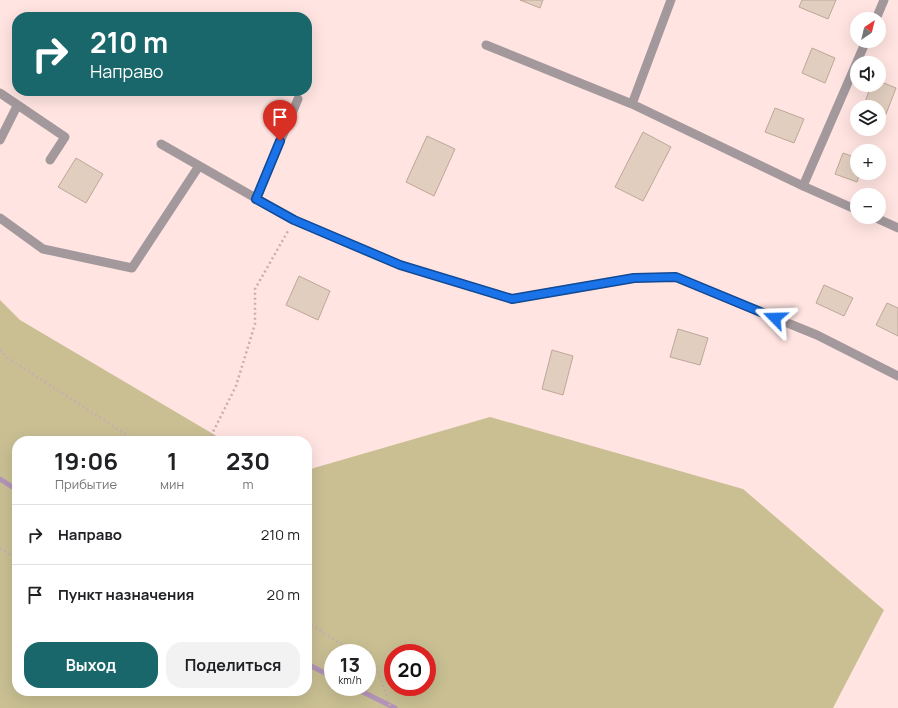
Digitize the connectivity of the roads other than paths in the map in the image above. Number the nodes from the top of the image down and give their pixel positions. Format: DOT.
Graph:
graph roads {
  1 [pos="671,0"];
  2 [pos="884,0"];
  3 [pos="879,12"];
  4 [pos="486,45"];
  5 [pos="863,48"];
  6 [pos="0,93"];
  7 [pos="298,98"];
  8 [pos="632,104"];
  9 [pos="17,106"];
  10 [pos="0,140"];
  11 [pos="160,144"];
  12 [pos="50,160"];
  13 [pos="199,166"];
  14 [pos="803,186"];
  15 [pos="256,199"];
  16 [pos="850,207"];
  17 [pos="0,218"];
  18 [pos="886,222"];
  19 [pos="898,228"];
  20 [pos="898,376"];
  1 -- 8 [label="lane"];
  2 -- 3 [label="lane"];
  4 -- 8 [label="lane"];
  5 -- 14 [label="lane"];
  6 -- 9 [label="lane"];
  7 -- 15 [label="lane"];
  8 -- 14 [label="lane"];
  9 -- 10 [label="lane"];
  9 -- 12 [label="lane"];
  11 -- 13 [label="lane"];
  13 -- 15 [label="lane"];
  13 -- 17 [label="lane"];
  14 -- 16 [label="lane"];
  15 -- 20 [label="lane"];
  18 -- 19 [label="lane"];
}
